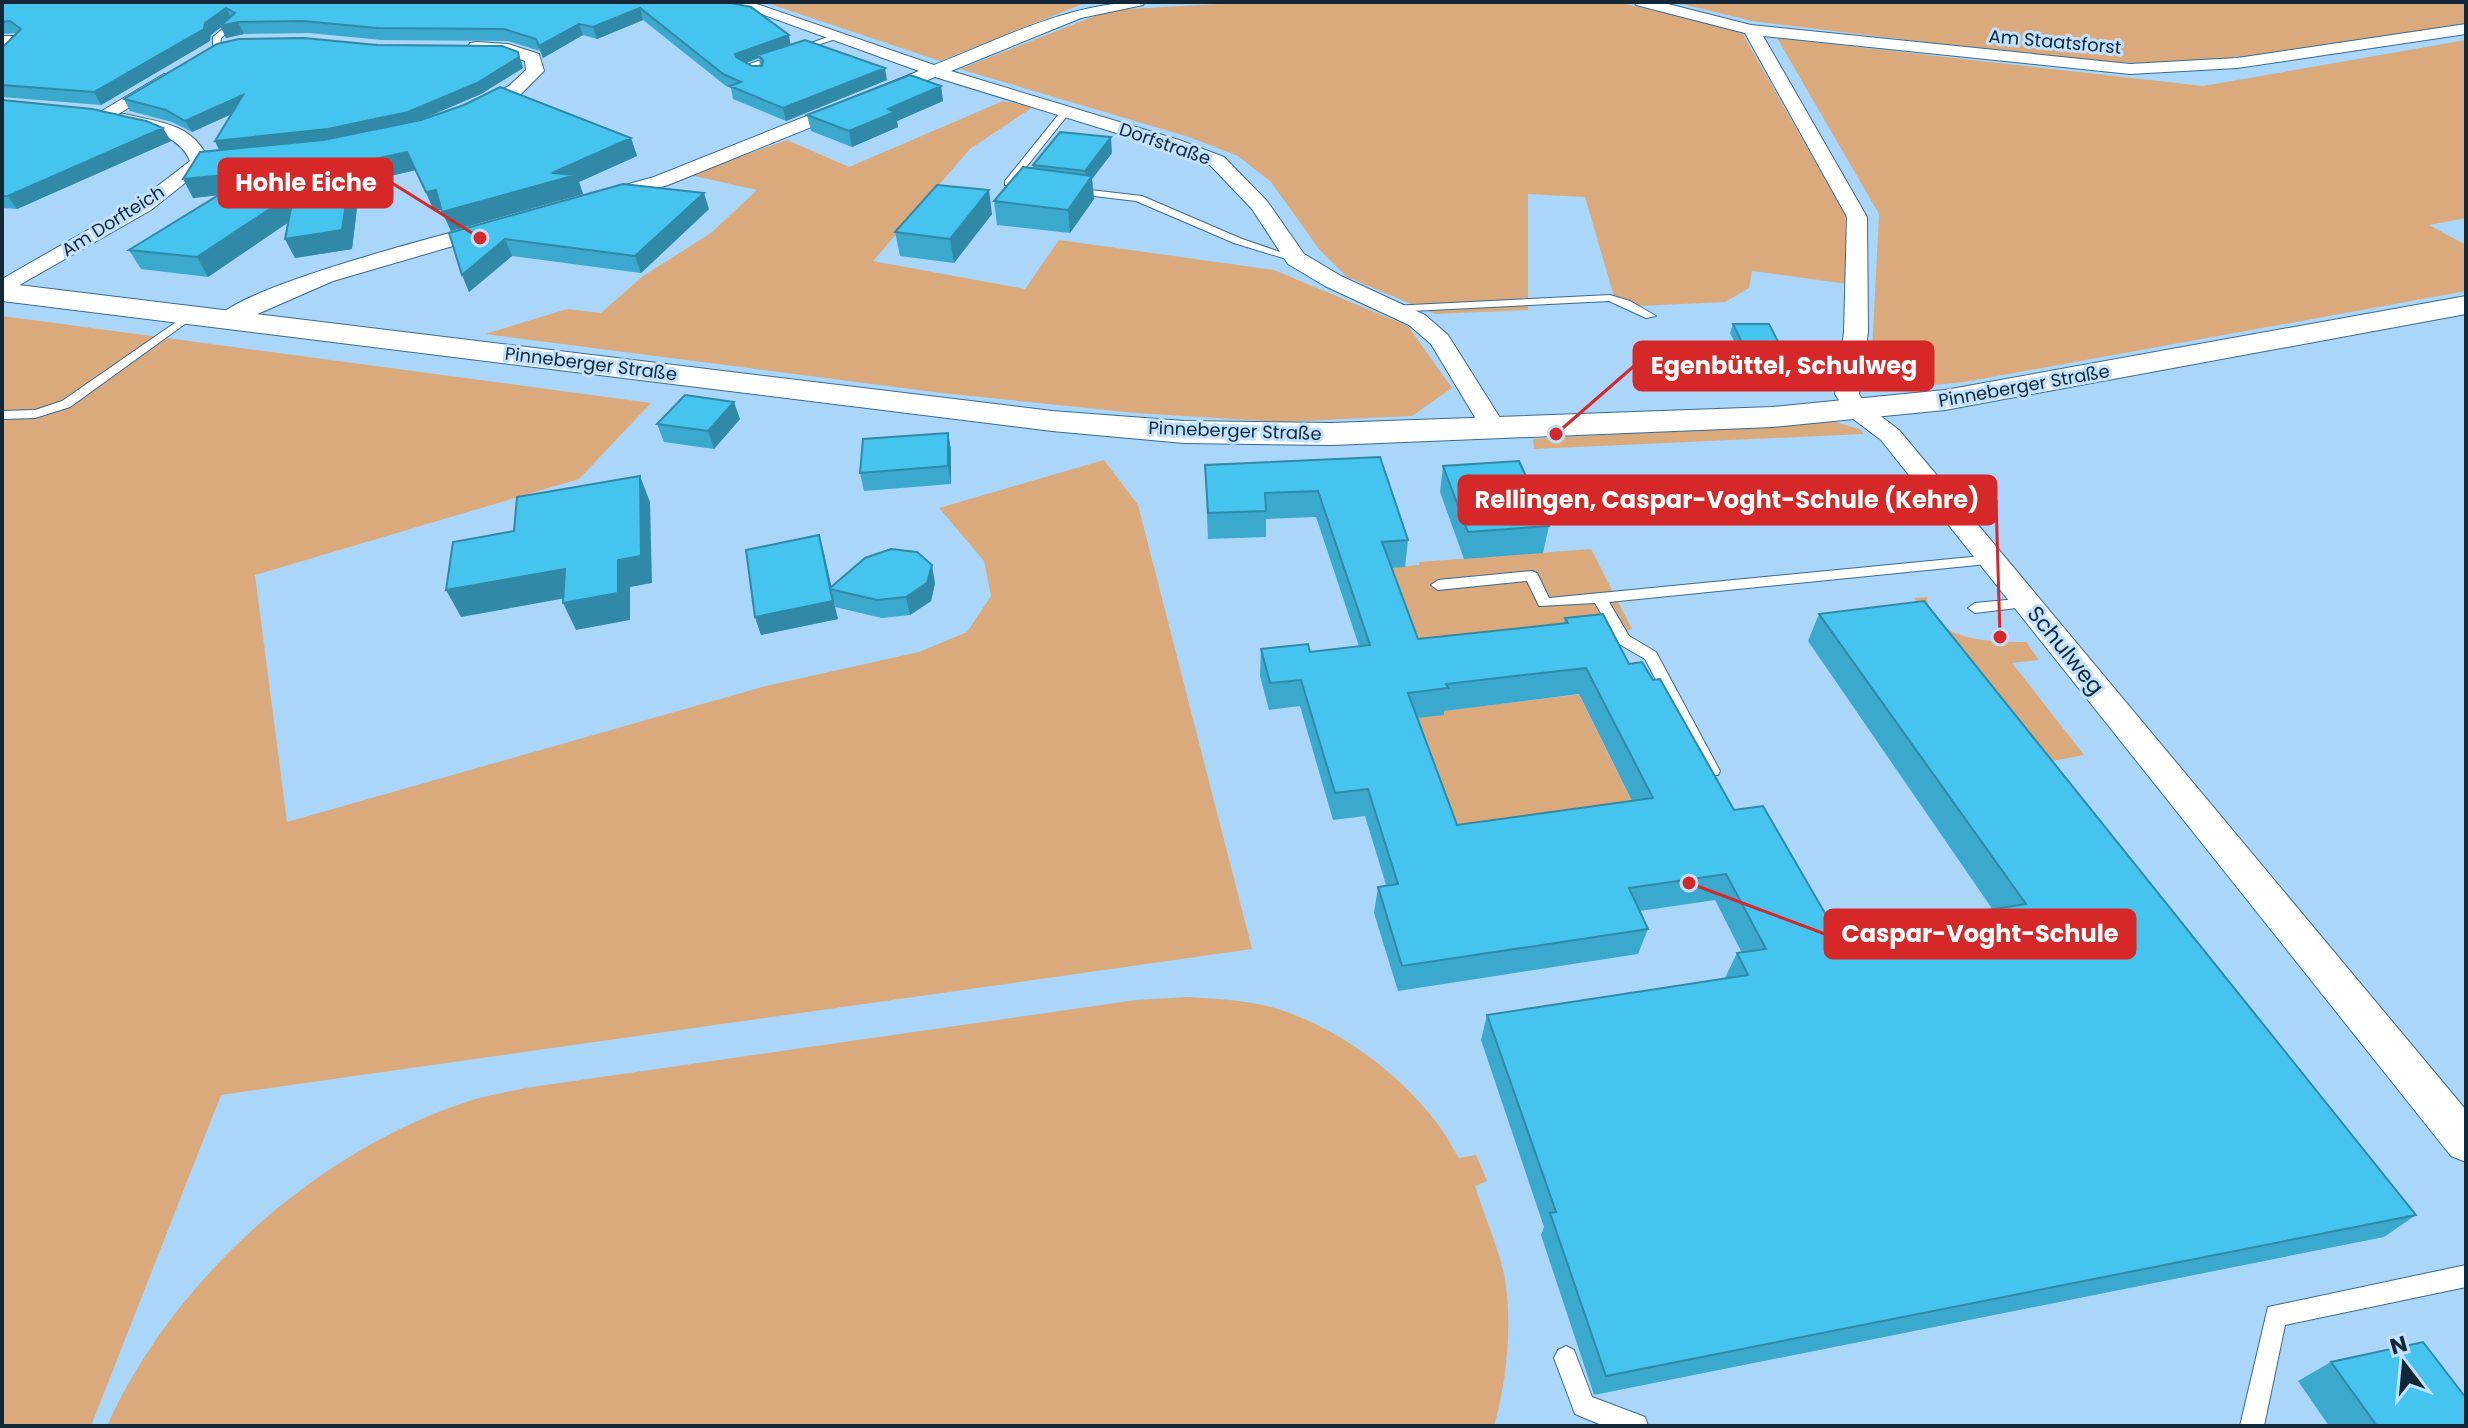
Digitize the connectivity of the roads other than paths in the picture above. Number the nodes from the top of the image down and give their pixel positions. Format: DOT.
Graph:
graph roads {
  1 [pos="736,2"];
  2 [pos="1137,2"];
  3 [pos="1642,2"];
  4 [pos="234,24"];
  5 [pos="2466,29"];
  6 [pos="1751,30"];
  7 [pos="837,37"];
  8 [pos="2,41"];
  9 [pos="244,42"];
  10 [pos="453,47"];
  11 [pos="209,52"];
  12 [pos="2,54"];
  13 [pos="178,70"];
  14 [pos="934,71"];
  15 [pos="760,74"];
  16 [pos="78,111"];
  17 [pos="1066,111"];
  18 [pos="104,115"];
  19 [pos="454,118"];
  20 [pos="1037,186"];
  21 [pos="1066,190"];
  22 [pos="585,202"];
  23 [pos="509,224"];
  24 [pos="1296,259"];
  25 [pos="2,290"];
  26 [pos="2466,305"];
  27 [pos="1391,309"];
  28 [pos="192,314"];
  29 [pos="1650,316"];
  30 [pos="229,318"];
  31 [pos="1857,410"];
  32 [pos="2,415"];
  33 [pos="1494,429"];
  34 [pos="1992,560"];
  35 [pos="1438,585"];
  36 [pos="1599,598"];
  37 [pos="2028,603"];
  38 [pos="1975,608"];
  39 [pos="1716,780"];
  40 [pos="2466,1142"];
  41 [pos="2466,1276"];
  42 [pos="1566,1358"];
  43 [pos="1636,1426"];
  44 [pos="2252,1426"];
  1 -- 7 [label="street, Dorfstraße"];
  2 -- 14 [label="street"];
  3 -- 6 [label="street, Am Staatsforst"];
  4 -- 11 [label="lane"];
  5 -- 6 [label="street, Am Staatsforst"];
  6 -- 31 [label="street"];
  7 -- 14 [label="street, Dorfstraße"];
  7 -- 15 [label="lane"];
  8 -- 12 [label="street"];
  9 -- 11 [label="street"];
  10 -- 19 [label="street"];
  13 -- 18 [label="street"];
  14 -- 17 [label="street, Dorfstraße"];
  14 -- 22 [label="street"];
  16 -- 18 [label="street, Am Dorfteich"];
  17 -- 20 [label="lane"];
  17 -- 24 [label="street, Dorfstraße"];
  18 -- 25 [label="street, Am Dorfteich"];
  21 -- 24 [label="lane"];
  23 -- 30 [label="street"];
  24 -- 27 [label="street, Dorfstraße"];
  25 -- 28 [label="main road, Pinneberger Straße"];
  26 -- 31 [label="main road, Pinneberger Straße"];
  27 -- 29 [label="lane"];
  27 -- 33 [label="street, Dorfstraße"];
  28 -- 30 [label="main road, Pinneberger Straße"];
  28 -- 32 [label="lane"];
  30 -- 33 [label="main road, Pinneberger Straße"];
  31 -- 33 [label="main road, Pinneberger Straße"];
  31 -- 34 [label="street, Schulweg"];
  34 -- 36 [label="lane"];
  34 -- 37 [label="street, Schulweg"];
  35 -- 36 [label="lane"];
  36 -- 39 [label="lane"];
  37 -- 38 [label="lane"];
  37 -- 40 [label="street, Schulweg"];
  41 -- 44 [label="lane"];
  42 -- 43 [label="lane"];
}
